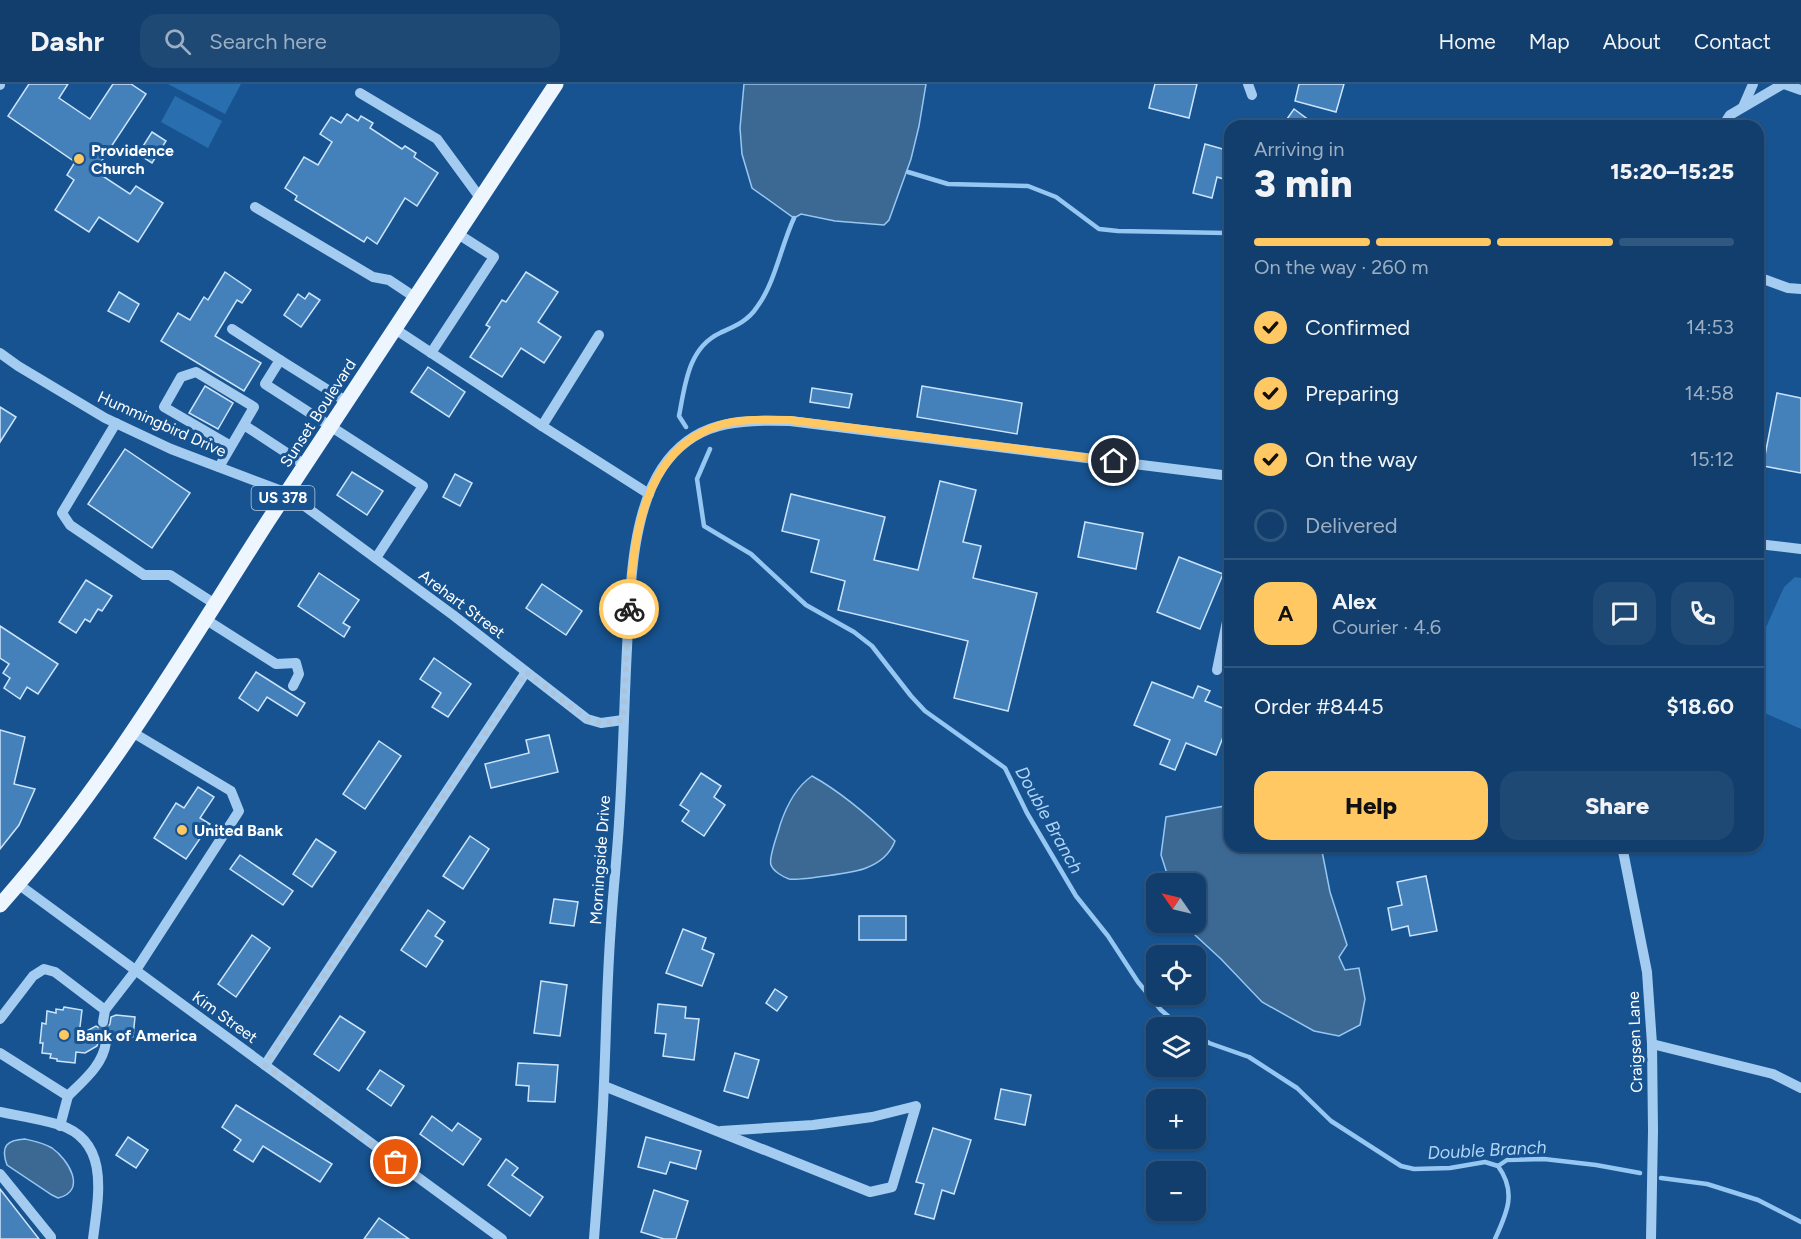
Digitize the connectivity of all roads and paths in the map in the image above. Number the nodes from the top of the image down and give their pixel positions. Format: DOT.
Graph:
graph roads {
  1 [pos="556,84"];
  2 [pos="1753,84"];
  3 [pos="1784,84"];
  4 [pos="1801,90"];
  5 [pos="360,93"];
  6 [pos="1743,107"];
  7 [pos="1727,120"];
  8 [pos="481,199"];
  9 [pos="255,207"];
  10 [pos="458,234"];
  11 [pos="1764,279"];
  12 [pos="1801,290"];
  13 [pos="416,298"];
  14 [pos="232,329"];
  15 [pos="395,329"];
  16 [pos="599,334"];
  17 [pos="0,353"];
  18 [pos="431,353"];
  19 [pos="280,360"];
  20 [pos="347,402"];
  21 [pos="116,423"];
  22 [pos="244,425"];
  23 [pos="331,426"];
  24 [pos="542,426"];
  25 [pos="231,446"];
  26 [pos="305,465"];
  27 [pos="219,467"];
  28 [pos="1224,475"];
  29 [pos="651,490"];
  30 [pos="287,493"];
  31 [pos="1764,545"];
  32 [pos="1801,549"];
  33 [pos="376,558"];
  34 [pos="215,604"];
  35 [pos="205,619"];
  36 [pos="1224,636"];
  37 [pos="1217,669"];
  38 [pos="526,672"];
  39 [pos="292,686"];
  40 [pos="623,720"];
  41 [pos="132,732"];
  42 [pos="1623,852"];
  43 [pos="18,884"];
  44 [pos="2,901"];
  45 [pos="136,970"];
  46 [pos="0,1018"];
  47 [pos="106,1042"];
  48 [pos="1652,1044"];
  49 [pos="0,1053"];
  50 [pos="265,1065"];
  51 [pos="604,1086"];
  52 [pos="1801,1088"];
  53 [pos="68,1096"];
  54 [pos="0,1112"];
  55 [pos="60,1126"];
  56 [pos="721,1131"];
  57 [pos="0,1174"];
  58 [pos="51,1239"];
  59 [pos="93,1239"];
  60 [pos="502,1239"];
  61 [pos="594,1239"];
  62 [pos="1651,1239"];
  1 -- 8 [label="main road, Sunset Boulevard / US 378"];
  2 -- 6 [label="street"];
  3 -- 4 [label="street"];
  3 -- 6 [label="street"];
  5 -- 8 [label="street"];
  6 -- 7 [label="street"];
  8 -- 10 [label="main road, Sunset Boulevard / US 378"];
  9 -- 13 [label="street"];
  10 -- 13 [label="main road, Sunset Boulevard / US 378"];
  10 -- 18 [label="street"];
  11 -- 12 [label="street"];
  13 -- 15 [label="main road, Sunset Boulevard / US 378"];
  14 -- 19 [label="street"];
  15 -- 18 [label="street"];
  15 -- 20 [label="main road, Sunset Boulevard / US 378"];
  16 -- 24 [label="street"];
  17 -- 21 [label="street, Hummingbird Drive"];
  18 -- 24 [label="street"];
  19 -- 20 [label="street"];
  19 -- 23 [label="street"];
  20 -- 23 [label="main road, Sunset Boulevard / US 378"];
  21 -- 27 [label="street, Hummingbird Drive"];
  21 -- 34 [label="street"];
  22 -- 25 [label="street"];
  22 -- 25 [label="street"];
  22 -- 26 [label="street"];
  23 -- 26 [label="main road, Sunset Boulevard / US 378"];
  23 -- 33 [label="street"];
  24 -- 29 [label="street"];
  25 -- 27 [label="street"];
  26 -- 30 [label="main road, Sunset Boulevard / US 378"];
  27 -- 30 [label="street, Hummingbird Drive"];
  28 -- 29 [label="street, Morningside Drive"];
  29 -- 40 [label="street, Morningside Drive"];
  30 -- 33 [label="street, Arehart Street"];
  30 -- 34 [label="main road, Sunset Boulevard / US 378"];
  31 -- 32 [label="street"];
  33 -- 38 [label="street, Arehart Street"];
  34 -- 35 [label="main road, Sunset Boulevard / US 378"];
  35 -- 39 [label="street"];
  35 -- 41 [label="main road, Sunset Boulevard / US 378"];
  36 -- 37 [label="street"];
  38 -- 40 [label="street, Arehart Street"];
  38 -- 50 [label="street"];
  40 -- 51 [label="street, Morningside Drive"];
  41 -- 43 [label="main road, Sunset Boulevard / US 378"];
  41 -- 45 [label="street"];
  42 -- 48 [label="street, Craigsen Lane"];
  43 -- 44 [label="main road, Sunset Boulevard / US 378"];
  43 -- 45 [label="street, Kim Street"];
  45 -- 46 [label="street"];
  45 -- 50 [label="street, Kim Street"];
  47 -- 53 [label="street"];
  48 -- 52 [label="street"];
  48 -- 62 [label="street, Craigsen Lane"];
  49 -- 53 [label="street"];
  50 -- 60 [label="street, Kim Street"];
  51 -- 56 [label="street"];
  51 -- 61 [label="street, Morningside Drive"];
  53 -- 55 [label="street"];
  54 -- 55 [label="street"];
  55 -- 59 [label="street"];
  56 -- 56 [label="street"];
  57 -- 58 [label="street"];
}
